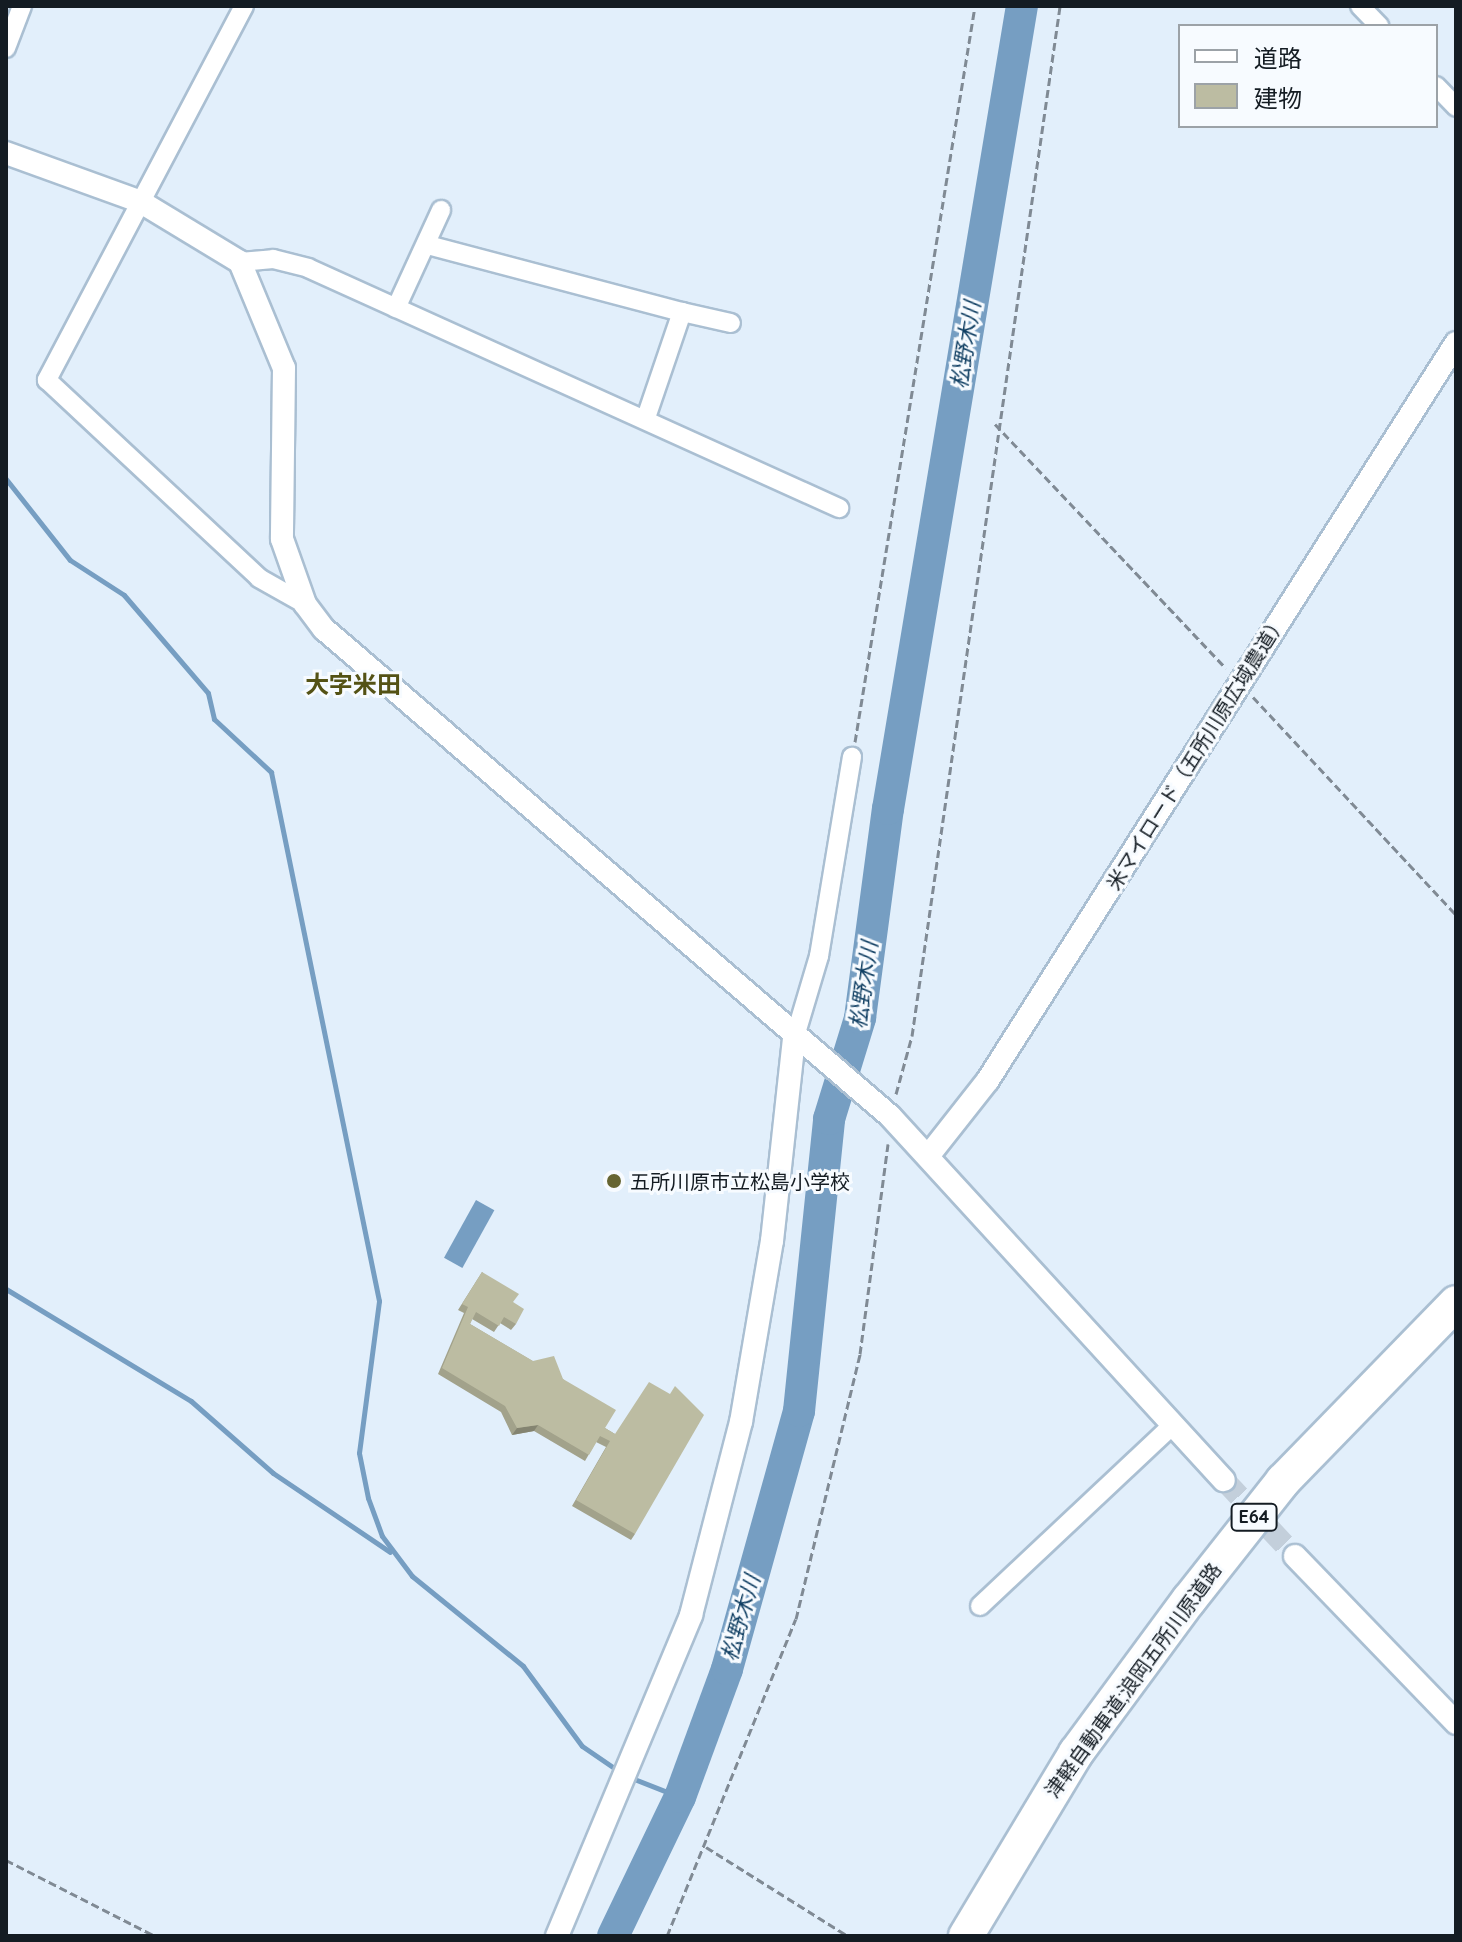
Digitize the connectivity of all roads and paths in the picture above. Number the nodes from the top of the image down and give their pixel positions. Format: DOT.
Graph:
graph roads {
  1 [pos="22,6"];
  2 [pos="244,6"];
  3 [pos="975,6"];
  4 [pos="1060,6"];
  5 [pos="1360,6"];
  6 [pos="1377,24"];
  7 [pos="6,48"];
  8 [pos="1438,88"];
  9 [pos="1456,107"];
  10 [pos="6,153"];
  11 [pos="141,202"];
  12 [pos="441,210"];
  13 [pos="428,245"];
  14 [pos="240,262"];
  15 [pos="396,308"];
  16 [pos="682,312"];
  17 [pos="731,323"];
  18 [pos="1456,343"];
  19 [pos="647,415"];
  20 [pos="995,424"];
  21 [pos="839,508"];
  22 [pos="305,604"];
  23 [pos="1240,683"];
  24 [pos="852,757"];
  25 [pos="1456,915"];
  26 [pos="802,1046"];
  27 [pos="885,1111"];
  28 [pos="929,1155"];
  29 [pos="1456,1303"];
  30 [pos="1173,1425"];
  31 [pos="1224,1480"];
  32 [pos="1295,1556"];
  33 [pos="980,1606"];
  34 [pos="1456,1723"];
  35 [pos="1076,1753"];
  36 [pos="706,1847"];
  37 [pos="6,1860"];
  38 [pos="155,1936"];
  39 [pos="557,1936"];
  40 [pos="667,1936"];
  41 [pos="848,1936"];
  42 [pos="947,1936"];
  43 [pos="966,1936"];
  44 [pos="979,1936"];
  1 -- 7 [label="street"];
  2 -- 11 [label="street"];
  3 -- 24 [label="path"];
  4 -- 20 [label="path"];
  5 -- 6 [label="street"];
  8 -- 9 [label="street"];
  10 -- 11 [label="street"];
  11 -- 14 [label="street"];
  11 -- 22 [label="street"];
  12 -- 13 [label="street"];
  13 -- 15 [label="street"];
  13 -- 16 [label="street"];
  14 -- 15 [label="street"];
  14 -- 22 [label="street"];
  15 -- 19 [label="street"];
  16 -- 17 [label="street"];
  16 -- 19 [label="street"];
  18 -- 23 [label="street, 米マイロード（五所川原広域農道）"];
  19 -- 21 [label="street"];
  20 -- 23 [label="path"];
  20 -- 27 [label="path"];
  22 -- 26 [label="street"];
  23 -- 25 [label="path"];
  23 -- 28 [label="street, 米マイロード（五所川原広域農道）"];
  24 -- 26 [label="street"];
  26 -- 27 [label="street"];
  26 -- 39 [label="street"];
  27 -- 28 [label="street"];
  27 -- 36 [label="path"];
  28 -- 30 [label="street"];
  29 -- 35 [label="highway, 津軽自動車道;浪岡五所川原道路 / E64"];
  30 -- 31 [label="street"];
  30 -- 33 [label="street"];
  32 -- 34 [label="street"];
  35 -- 42 [label="highway"];
  35 -- 43 [label="highway, 津軽自動車道;浪岡五所川原道路 / E64"];
  35 -- 44 [label="highway"];
  36 -- 40 [label="path"];
  36 -- 41 [label="path"];
  37 -- 38 [label="path"];
}
